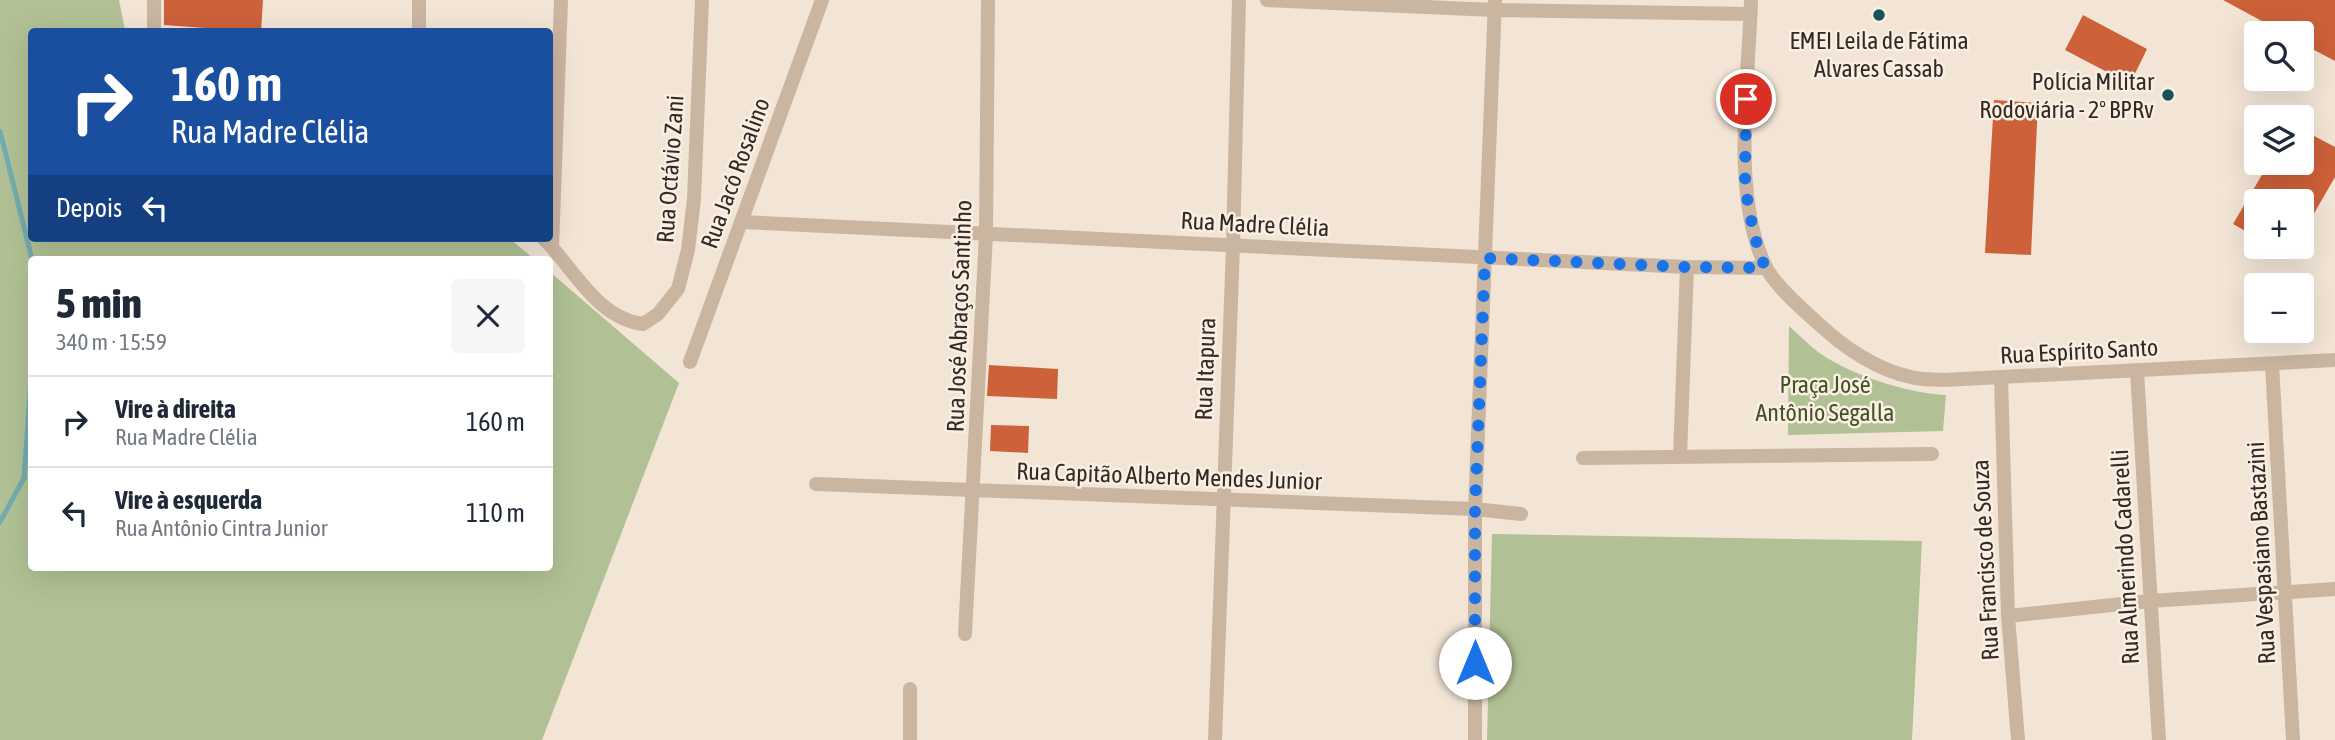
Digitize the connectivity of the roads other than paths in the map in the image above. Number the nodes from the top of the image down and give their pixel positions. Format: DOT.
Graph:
graph roads {
  1 [pos="154,0"];
  2 [pos="419,0"];
  3 [pos="561,0"];
  4 [pos="702,0"];
  5 [pos="822,0"];
  6 [pos="988,0"];
  7 [pos="1239,0"];
  8 [pos="1267,0"];
  9 [pos="1494,5"];
  10 [pos="1622,6"];
  11 [pos="1751,7"];
  12 [pos="155,28"];
  13 [pos="419,28"];
  14 [pos="553,149"];
  15 [pos="742,222"];
  16 [pos="986,235"];
  17 [pos="548,242"];
  18 [pos="1233,246"];
  19 [pos="1485,258"];
  20 [pos="1687,267"];
  21 [pos="1765,268"];
  22 [pos="2335,360"];
  23 [pos="690,362"];
  24 [pos="2272,363"];
  25 [pos="2137,371"];
  26 [pos="2001,378"];
  27 [pos="1932,454"];
  28 [pos="1681,456"];
  29 [pos="1583,458"];
  30 [pos="816,484"];
  31 [pos="974,491"];
  32 [pos="1222,501"];
  33 [pos="1475,509"];
  34 [pos="1521,514"];
  35 [pos="2335,589"];
  36 [pos="2286,593"];
  37 [pos="2150,601"];
  38 [pos="2008,616"];
  39 [pos="965,634"];
  40 [pos="910,688"];
  41 [pos="910,740"];
  42 [pos="1215,740"];
  43 [pos="1475,740"];
  44 [pos="2018,740"];
  45 [pos="2159,740"];
  46 [pos="2294,740"];
  1 -- 12 [label="street"];
  2 -- 13 [label="street"];
  3 -- 14 [label="street"];
  4 -- 17 [label="street, Rua Octávio Zani"];
  5 -- 15 [label="street, Rua Jacó Rosalino"];
  6 -- 16 [label="street, Rua José Abraços Santinho"];
  7 -- 18 [label="street, Rua Itapura"];
  8 -- 9 [label="street"];
  9 -- 10 [label="street"];
  9 -- 19 [label="street"];
  10 -- 11 [label="street"];
  11 -- 21 [label="street"];
  15 -- 16 [label="street, Rua Madre Clélia"];
  15 -- 23 [label="street, Rua Jacó Rosalino"];
  16 -- 18 [label="street, Rua Madre Clélia"];
  16 -- 31 [label="street, Rua José Abraços Santinho"];
  18 -- 19 [label="street, Rua Madre Clélia"];
  18 -- 32 [label="street, Rua Itapura"];
  19 -- 20 [label="street, Rua Madre Clélia"];
  19 -- 33 [label="street"];
  20 -- 21 [label="street, Rua Madre Clélia"];
  20 -- 28 [label="street"];
  21 -- 26 [label="street, Rua Espírito Santo"];
  22 -- 24 [label="street, Rua Espírito Santo"];
  24 -- 25 [label="street, Rua Espírito Santo"];
  24 -- 36 [label="street, Rua Vespasiano Bastazini"];
  25 -- 26 [label="street, Rua Espírito Santo"];
  25 -- 37 [label="street, Rua Almerindo Cadarelli"];
  26 -- 38 [label="street, Rua Francisco de Souza"];
  27 -- 28 [label="street"];
  28 -- 29 [label="street"];
  30 -- 31 [label="street, Rua Capitão Alberto Mendes Junior"];
  31 -- 32 [label="street, Rua Capitão Alberto Mendes Junior"];
  31 -- 39 [label="street, Rua José Abraços Santinho"];
  32 -- 33 [label="street, Rua Capitão Alberto Mendes Junior"];
  32 -- 42 [label="street, Rua Itapura"];
  33 -- 34 [label="street, Rua Capitão Alberto Mendes Junior"];
  33 -- 43 [label="street"];
  35 -- 36 [label="street"];
  36 -- 37 [label="street"];
  36 -- 46 [label="street, Rua Vespasiano Bastazini"];
  37 -- 38 [label="street"];
  37 -- 45 [label="street, Rua Almerindo Cadarelli"];
  38 -- 44 [label="street, Rua Francisco de Souza"];
  40 -- 41 [label="street"];
}
